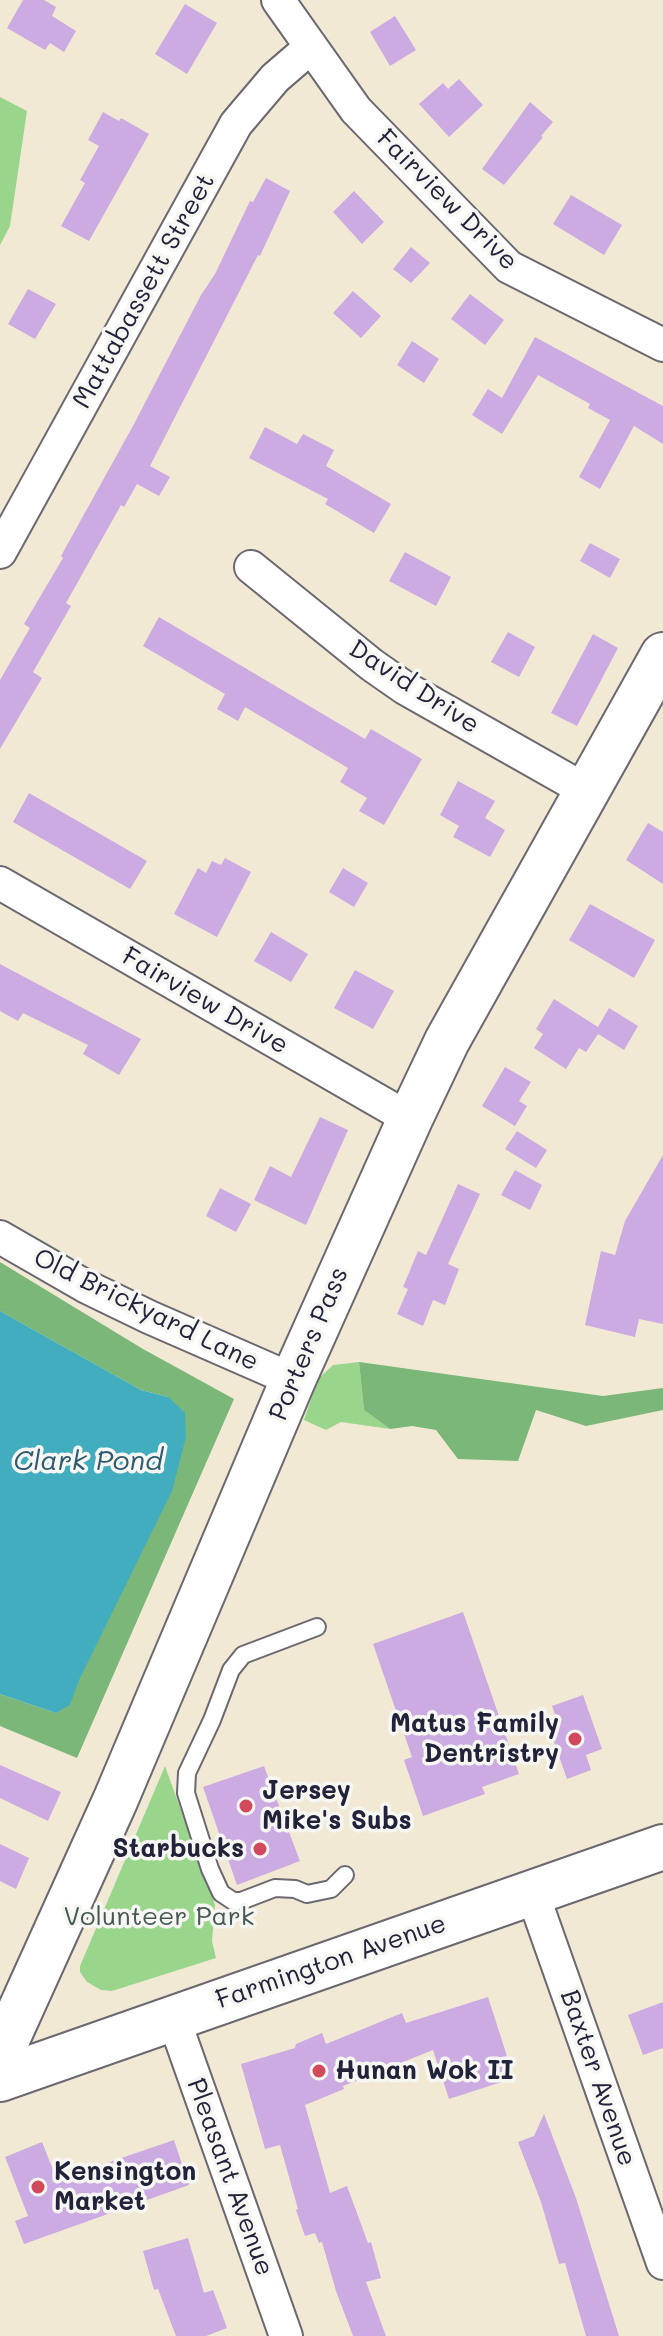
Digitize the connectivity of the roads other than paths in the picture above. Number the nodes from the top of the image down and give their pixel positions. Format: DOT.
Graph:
graph roads {
  1 [pos="278,0"];
  2 [pos="311,47"];
  3 [pos="663,345"];
  4 [pos="0,552"];
  5 [pos="251,567"];
  6 [pos="663,655"];
  7 [pos="587,791"];
  8 [pos="0,883"];
  9 [pos="410,1119"];
  10 [pos="0,1237"];
  11 [pos="293,1380"];
  12 [pos="317,1627"];
  13 [pos="663,1847"];
  14 [pos="345,1875"];
  15 [pos="532,1892"];
  16 [pos="173,2017"];
  17 [pos="0,2055"];
  18 [pos="0,2079"];
  19 [pos="663,2263"];
  20 [pos="286,2336"];
  1 -- 2 [label="street, Fairview Drive"];
  2 -- 3 [label="street, Fairview Drive"];
  2 -- 4 [label="street, Mattabassett Street"];
  5 -- 7 [label="street, David Drive"];
  6 -- 7 [label="street, Porters Pass"];
  7 -- 9 [label="street, Porters Pass"];
  8 -- 9 [label="street, Fairview Drive"];
  9 -- 11 [label="street, Porters Pass"];
  10 -- 11 [label="street, Old Brickyard Lane"];
  11 -- 17 [label="street, Porters Pass"];
  12 -- 14 [label="lane"];
  13 -- 15 [label="street, Farmington Avenue"];
  15 -- 16 [label="street, Farmington Avenue"];
  15 -- 19 [label="street, Baxter Avenue"];
  16 -- 18 [label="street, Farmington Avenue"];
  16 -- 20 [label="street, Pleasant Avenue"];
}
